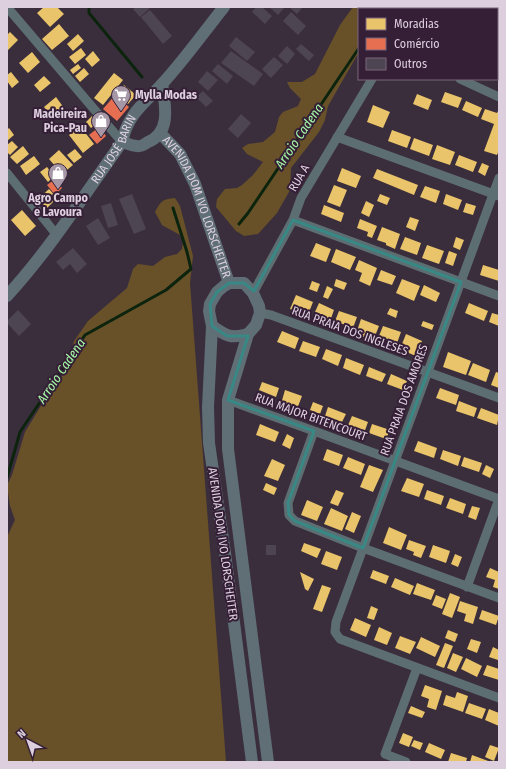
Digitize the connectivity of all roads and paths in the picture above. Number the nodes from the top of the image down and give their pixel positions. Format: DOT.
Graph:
graph roads {
  1 [pos="7,7"];
  2 [pos="224,7"];
  3 [pos="371,80"];
  4 [pos="462,80"];
  5 [pos="162,84"];
  6 [pos="499,97"];
  7 [pos="160,133"];
  8 [pos="337,137"];
  9 [pos="122,142"];
  10 [pos="7,173"];
  11 [pos="499,178"];
  12 [pos="496,195"];
  13 [pos="293,220"];
  14 [pos="56,234"];
  15 [pos="461,282"];
  16 [pos="229,283"];
  17 [pos="253,293"];
  18 [pos="7,296"];
  19 [pos="499,296"];
  20 [pos="260,313"];
  21 [pos="212,326"];
  22 [pos="248,334"];
  23 [pos="428,372"];
  24 [pos="499,398"];
  25 [pos="228,400"];
  26 [pos="314,431"];
  27 [pos="395,461"];
  28 [pos="499,499"];
  29 [pos="363,548"];
  30 [pos="467,587"];
  31 [pos="499,598"];
  32 [pos="417,668"];
  33 [pos="499,698"];
  34 [pos="252,762"];
  35 [pos="268,762"];
  36 [pos="406,762"];
  1 -- 9 [label="street"];
  2 -- 5 [label="main road, RUA JOSÉ BARIN"];
  3 -- 8 [label="street, RUA A"];
  4 -- 6 [label="street"];
  5 -- 7 [label="main road, AVENIDA DOM IVO LORSCHEITER"];
  5 -- 9 [label="main road, RUA JOSÉ BARIN"];
  7 -- 9 [label="main road, AVENIDA DOM IVO LORSCHEITER"];
  7 -- 16 [label="main road, AVENIDA DOM IVO LORSCHEITER"];
  8 -- 12 [label="street"];
  8 -- 13 [label="street, RUA A"];
  9 -- 14 [label="main road, RUA JOSÉ BARIN"];
  10 -- 14 [label="street"];
  11 -- 12 [label="street, RUA PRAIA DOS AMORES"];
  12 -- 15 [label="street, RUA PRAIA DOS AMORES"];
  13 -- 15 [label="street"];
  13 -- 17 [label="street, RUA A"];
  14 -- 18 [label="main road, RUA JOSÉ BARIN"];
  15 -- 19 [label="street"];
  15 -- 23 [label="street, RUA PRAIA DOS AMORES"];
  16 -- 17 [label="main road, AVENIDA DOM IVO LORSCHEITER"];
  16 -- 21 [label="main road, AVENIDA DOM IVO LORSCHEITER"];
  17 -- 20 [label="main road"];
  20 -- 22 [label="main road, AVENIDA DOM IVO LORSCHEITER"];
  20 -- 23 [label="street, RUA PRAIA DOS INGLESES"];
  21 -- 22 [label="main road"];
  21 -- 34 [label="main road, AVENIDA DOM IVO LORSCHEITER"];
  22 -- 25 [label="main road, AVENIDA DOM IVO LORSCHEITER"];
  23 -- 24 [label="street, RUA PRAIA DOS INGLESES"];
  23 -- 27 [label="street, RUA PRAIA DOS AMORES"];
  25 -- 26 [label="street, RUA MAJOR BITENCOURT"];
  25 -- 35 [label="main road, AVENIDA DOM IVO LORSCHEITER"];
  26 -- 27 [label="street, RUA MAJOR BITENCOURT"];
  26 -- 29 [label="street"];
  27 -- 28 [label="street, RUA MAJOR BITENCOURT"];
  27 -- 29 [label="street, RUA PRAIA DOS AMORES"];
  28 -- 30 [label="street"];
  29 -- 30 [label="street"];
  29 -- 32 [label="street, RUA PRAIA DOS AMORES"];
  30 -- 31 [label="street"];
  32 -- 33 [label="street"];
  32 -- 36 [label="street"];
}
